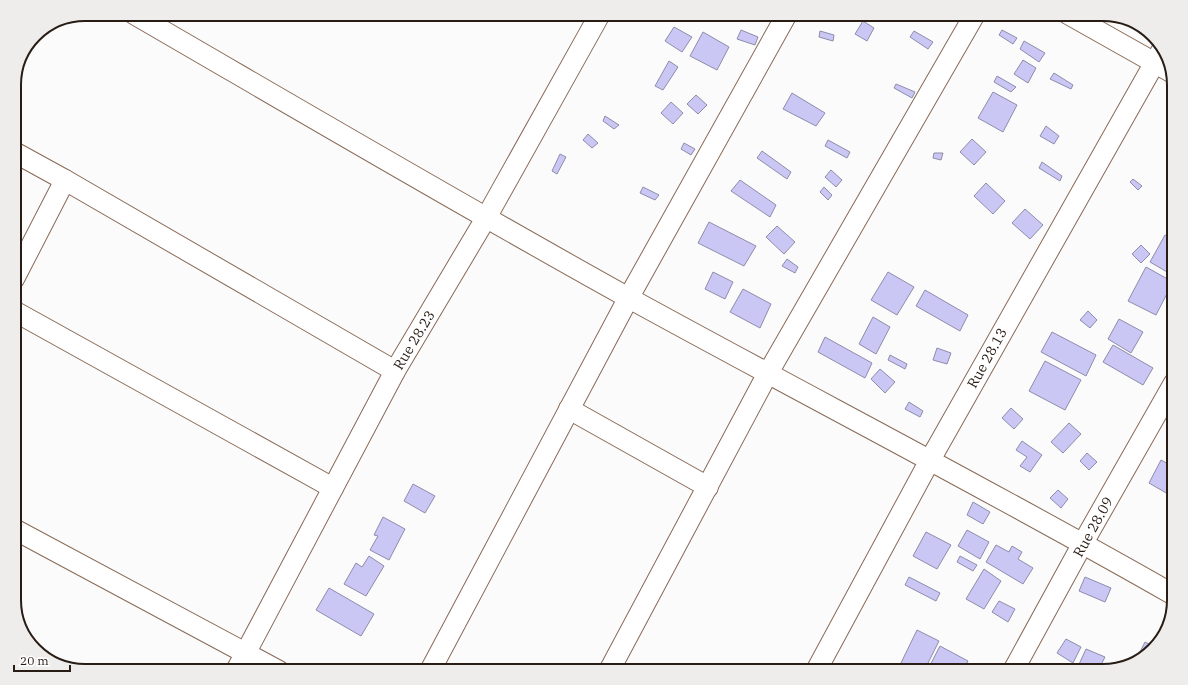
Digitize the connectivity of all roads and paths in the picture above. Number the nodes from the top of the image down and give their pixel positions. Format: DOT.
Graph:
graph roads {
  1 [pos="146,21"];
  2 [pos="596,21"];
  3 [pos="783,21"];
  4 [pos="971,21"];
  5 [pos="1082,21"];
  6 [pos="1162,60"];
  7 [pos="1162,62"];
  8 [pos="21,156"];
  9 [pos="65,180"];
  10 [pos="486,218"];
  11 [pos="21,265"];
  12 [pos="629,297"];
  13 [pos="21,315"];
  14 [pos="396,371"];
  15 [pos="768,373"];
  16 [pos="569,409"];
  17 [pos="1167,412"];
  18 [pos="930,460"];
  19 [pos="708,487"];
  20 [pos="333,488"];
  21 [pos="21,533"];
  22 [pos="1083,543"];
  23 [pos="1167,591"];
  24 [pos="245,654"];
  25 [pos="240,664"];
  26 [pos="265,664"];
  27 [pos="434,664"];
  28 [pos="613,664"];
  29 [pos="820,664"];
  30 [pos="1018,664"];
  1 -- 10 [label="street"];
  2 -- 10 [label="street, Rue 28.23"];
  3 -- 12 [label="street"];
  4 -- 15 [label="street"];
  5 -- 6 [label="street"];
  7 -- 18 [label="street, Rue 28.13"];
  8 -- 9 [label="street"];
  9 -- 11 [label="street"];
  9 -- 14 [label="street"];
  10 -- 12 [label="street"];
  10 -- 14 [label="street, Rue 28.23"];
  12 -- 15 [label="street"];
  12 -- 16 [label="street"];
  13 -- 20 [label="street"];
  14 -- 20 [label="street, Rue 28.23"];
  15 -- 18 [label="street"];
  15 -- 19 [label="street"];
  16 -- 19 [label="street"];
  16 -- 27 [label="street"];
  17 -- 22 [label="street, Rue 28.09"];
  18 -- 22 [label="street"];
  18 -- 29 [label="street, Rue 28.13"];
  19 -- 28 [label="street"];
  20 -- 24 [label="street, Rue 28.23"];
  21 -- 24 [label="street"];
  22 -- 23 [label="street"];
  22 -- 30 [label="street, Rue 28.09"];
  24 -- 25 [label="street, Rue 28.23"];
  24 -- 26 [label="street"];
}
